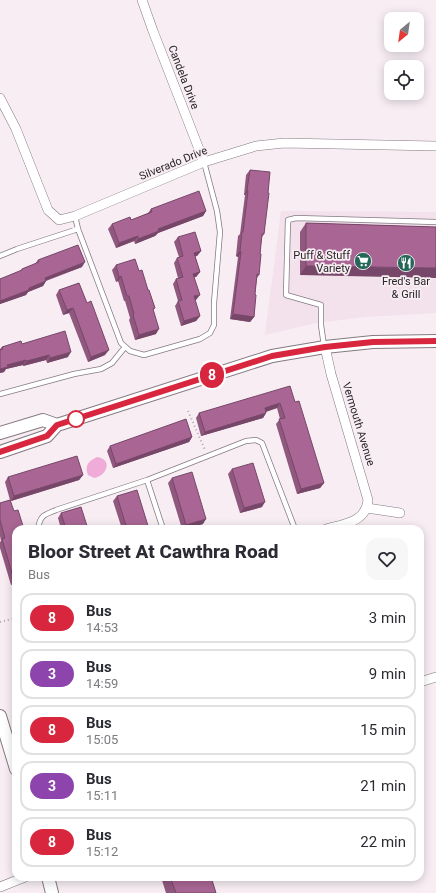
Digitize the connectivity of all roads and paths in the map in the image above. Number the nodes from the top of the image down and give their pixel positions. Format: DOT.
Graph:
graph roads {
  1 [pos="142,0"];
  2 [pos="0,98"];
  3 [pos="436,146"];
  4 [pos="204,162"];
  5 [pos="75,216"];
  6 [pos="436,222"];
  7 [pos="78,229"];
  8 [pos="0,256"];
  9 [pos="436,341"];
  10 [pos="125,347"];
  11 [pos="325,347"];
  12 [pos="0,394"];
  13 [pos="188,411"];
  14 [pos="57,425"];
  15 [pos="0,433"];
  16 [pos="0,452"];
  17 [pos="208,456"];
  18 [pos="147,480"];
  19 [pos="367,508"];
  20 [pos="400,513"];
  21 [pos="38,525"];
  22 [pos="162,525"];
  23 [pos="293,525"];
  24 [pos="341,525"];
  25 [pos="12,619"];
  26 [pos="0,622"];
  27 [pos="436,677"];
  28 [pos="424,681"];
  29 [pos="0,716"];
  30 [pos="12,756"];
  31 [pos="15,881"];
  32 [pos="49,881"];
  33 [pos="0,887"];
  34 [pos="52,893"];
  1 -- 4 [label="street, Candela Drive"];
  2 -- 5 [label="street, Silverado Drive"];
  3 -- 4 [label="street, Silverado Drive"];
  4 -- 5 [label="street, Silverado Drive"];
  4 -- 10 [label="lane"];
  5 -- 7 [label="lane"];
  6 -- 11 [label="lane"];
  7 -- 8 [label="lane"];
  7 -- 10 [label="lane"];
  9 -- 11 [label="street"];
  10 -- 12 [label="lane"];
  11 -- 14 [label="street"];
  11 -- 19 [label="street, Vermouth Avenue"];
  13 -- 17 [label="path"];
  14 -- 15 [label="street"];
  14 -- 16 [label="street"];
  17 -- 18 [label="lane"];
  17 -- 23 [label="lane"];
  18 -- 21 [label="lane"];
  18 -- 22 [label="lane"];
  19 -- 20 [label="street"];
  19 -- 24 [label="street"];
  25 -- 26 [label="path"];
  27 -- 28 [label="street"];
  29 -- 30 [label="street"];
  31 -- 33 [label="street"];
  32 -- 34 [label="street"];
}
